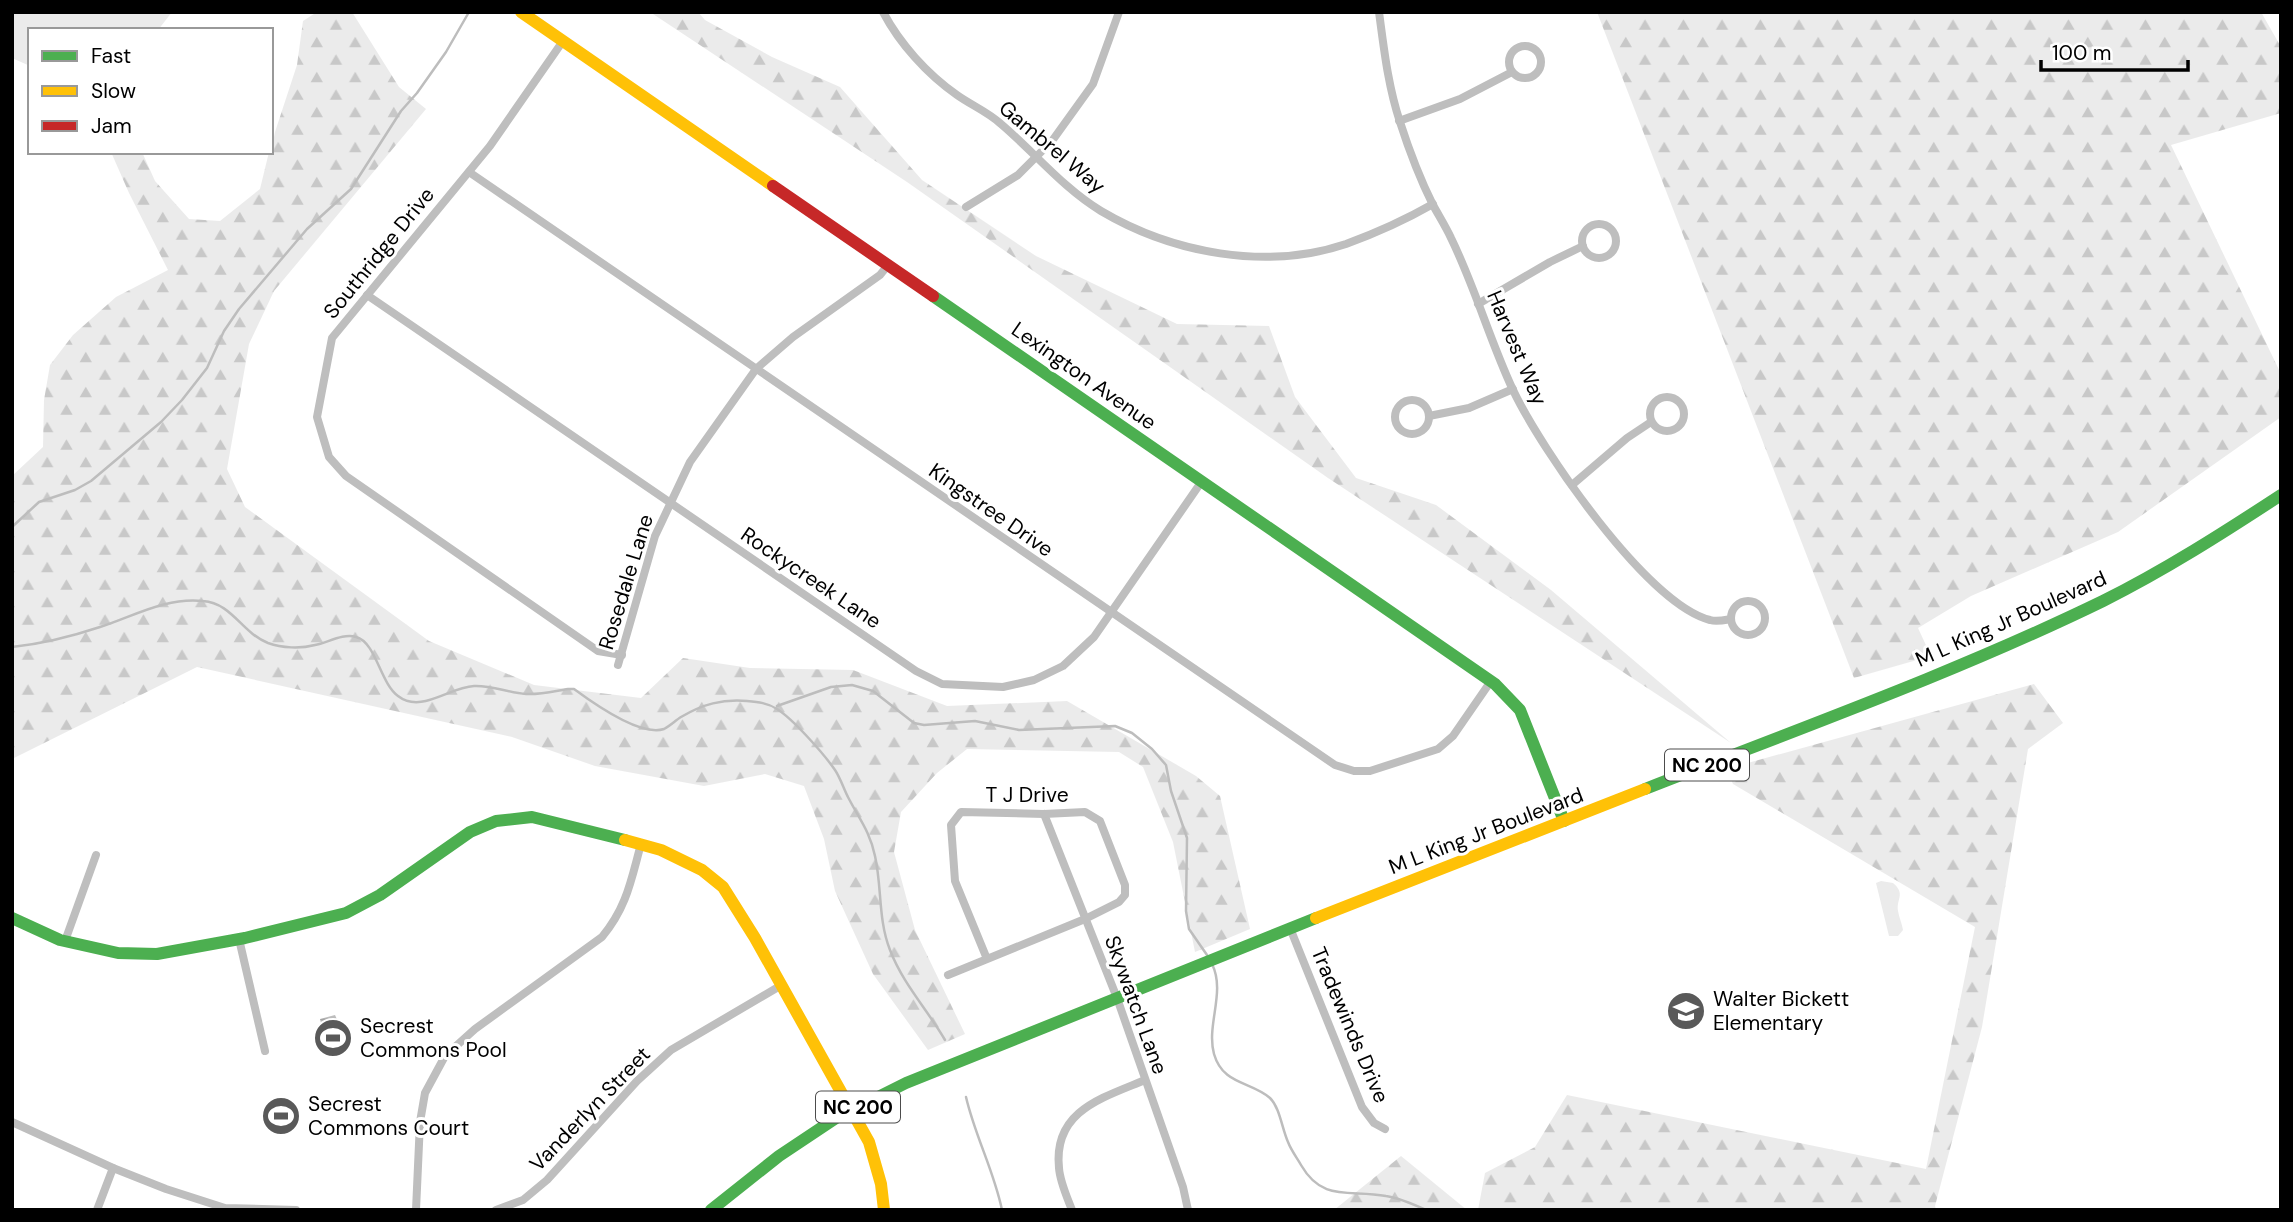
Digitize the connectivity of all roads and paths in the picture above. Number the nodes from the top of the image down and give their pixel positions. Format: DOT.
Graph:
graph roads {
  1 [pos="522,12"];
  2 [pos="883,12"];
  3 [pos="1119,12"];
  4 [pos="1379,12"];
  5 [pos="563,41"];
  6 [pos="1512,72"];
  7 [pos="1399,121"];
  8 [pos="1036,155"];
  9 [pos="469,172"];
  10 [pos="1433,204"];
  11 [pos="966,207"];
  12 [pos="1583,246"];
  13 [pos="888,265"];
  14 [pos="367,295"];
  15 [pos="1478,304"];
  16 [pos="756,369"];
  17 [pos="1513,389"];
  18 [pos="1429,416"];
  19 [pos="1651,422"];
  20 [pos="1202,481"];
  21 [pos="1572,485"];
  22 [pos="2281,495"];
  23 [pos="670,502"];
  24 [pos="1110,613"];
  25 [pos="1731,619"];
  26 [pos="622,655"];
  27 [pos="618,665"];
  28 [pos="1491,681"];
  29 [pos="1044,814"];
  30 [pos="1564,821"];
  31 [pos="641,844"];
  32 [pos="96,855"];
  33 [pos="12,918"];
  34 [pos="1085,919"];
  35 [pos="1290,928"];
  36 [pos="239,939"];
  37 [pos="65,941"];
  38 [pos="987,959"];
  39 [pos="948,975"];
  40 [pos="780,986"];
  41 [pos="1117,998"];
  42 [pos="265,1051"];
  43 [pos="1145,1080"];
  44 [pos="850,1111"];
  45 [pos="12,1122"];
  46 [pos="1385,1129"];
  47 [pos="113,1168"];
  48 [pos="97,1210"];
  49 [pos="296,1210"];
  50 [pos="416,1210"];
  51 [pos="496,1210"];
  52 [pos="712,1210"];
  53 [pos="884,1210"];
  54 [pos="1072,1210"];
  55 [pos="1188,1210"];
  1 -- 5 [label="street, Lexington Avenue"];
  2 -- 8 [label="street, Gambrel Way"];
  3 -- 8 [label="street"];
  4 -- 7 [label="street, Harvest Way"];
  5 -- 9 [label="street, Southridge Drive"];
  5 -- 13 [label="street, Lexington Avenue"];
  6 -- 6 [label="street"];
  6 -- 7 [label="street"];
  7 -- 10 [label="street, Harvest Way"];
  8 -- 10 [label="street, Gambrel Way"];
  8 -- 11 [label="street"];
  9 -- 14 [label="street, Southridge Drive"];
  9 -- 16 [label="street, Kingstree Drive"];
  10 -- 15 [label="street, Harvest Way"];
  12 -- 12 [label="street"];
  12 -- 15 [label="street"];
  13 -- 16 [label="street, Rosedale Lane"];
  13 -- 20 [label="street, Lexington Avenue"];
  14 -- 23 [label="street, Rockycreek Lane"];
  14 -- 26 [label="street, Southridge Drive"];
  15 -- 17 [label="street, Harvest Way"];
  16 -- 23 [label="street, Rosedale Lane"];
  16 -- 24 [label="street, Kingstree Drive"];
  17 -- 18 [label="street"];
  17 -- 21 [label="street, Harvest Way"];
  18 -- 18 [label="street"];
  19 -- 19 [label="street"];
  19 -- 21 [label="street"];
  20 -- 24 [label="street, Rockycreek Lane"];
  20 -- 28 [label="street, Lexington Avenue"];
  21 -- 25 [label="street, Harvest Way"];
  22 -- 30 [label="street, M L King Jr Boulevard / NC 200"];
  23 -- 24 [label="street, Rockycreek Lane"];
  23 -- 26 [label="street, Rosedale Lane"];
  24 -- 28 [label="street, Kingstree Drive"];
  25 -- 25 [label="street, Harvest Way"];
  26 -- 27 [label="street, Rosedale Lane"];
  28 -- 30 [label="street, Lexington Avenue"];
  29 -- 34 [label="street, Skywatch Lane"];
  29 -- 34 [label="street, T J Drive"];
  29 -- 38 [label="street, T J Drive"];
  30 -- 35 [label="street, M L King Jr Boulevard / NC 200"];
  31 -- 36 [label="street"];
  31 -- 40 [label="street"];
  31 -- 50 [label="street"];
  32 -- 37 [label="street"];
  33 -- 37 [label="street"];
  34 -- 38 [label="street, T J Drive"];
  34 -- 41 [label="street, Skywatch Lane"];
  35 -- 41 [label="street, M L King Jr Boulevard / NC 200"];
  35 -- 46 [label="street, Tradewinds Drive"];
  36 -- 37 [label="street"];
  36 -- 42 [label="street"];
  38 -- 39 [label="street, T J Drive"];
  40 -- 44 [label="street"];
  40 -- 51 [label="street, Vanderlyn Street"];
  41 -- 43 [label="street, Skywatch Lane"];
  41 -- 44 [label="street, M L King Jr Boulevard / NC 200"];
  43 -- 54 [label="street"];
  43 -- 55 [label="street, Skywatch Lane"];
  44 -- 52 [label="street, M L King Jr Boulevard / NC 200"];
  44 -- 53 [label="street"];
  45 -- 47 [label="street"];
  47 -- 48 [label="street"];
  47 -- 49 [label="street"];
}
